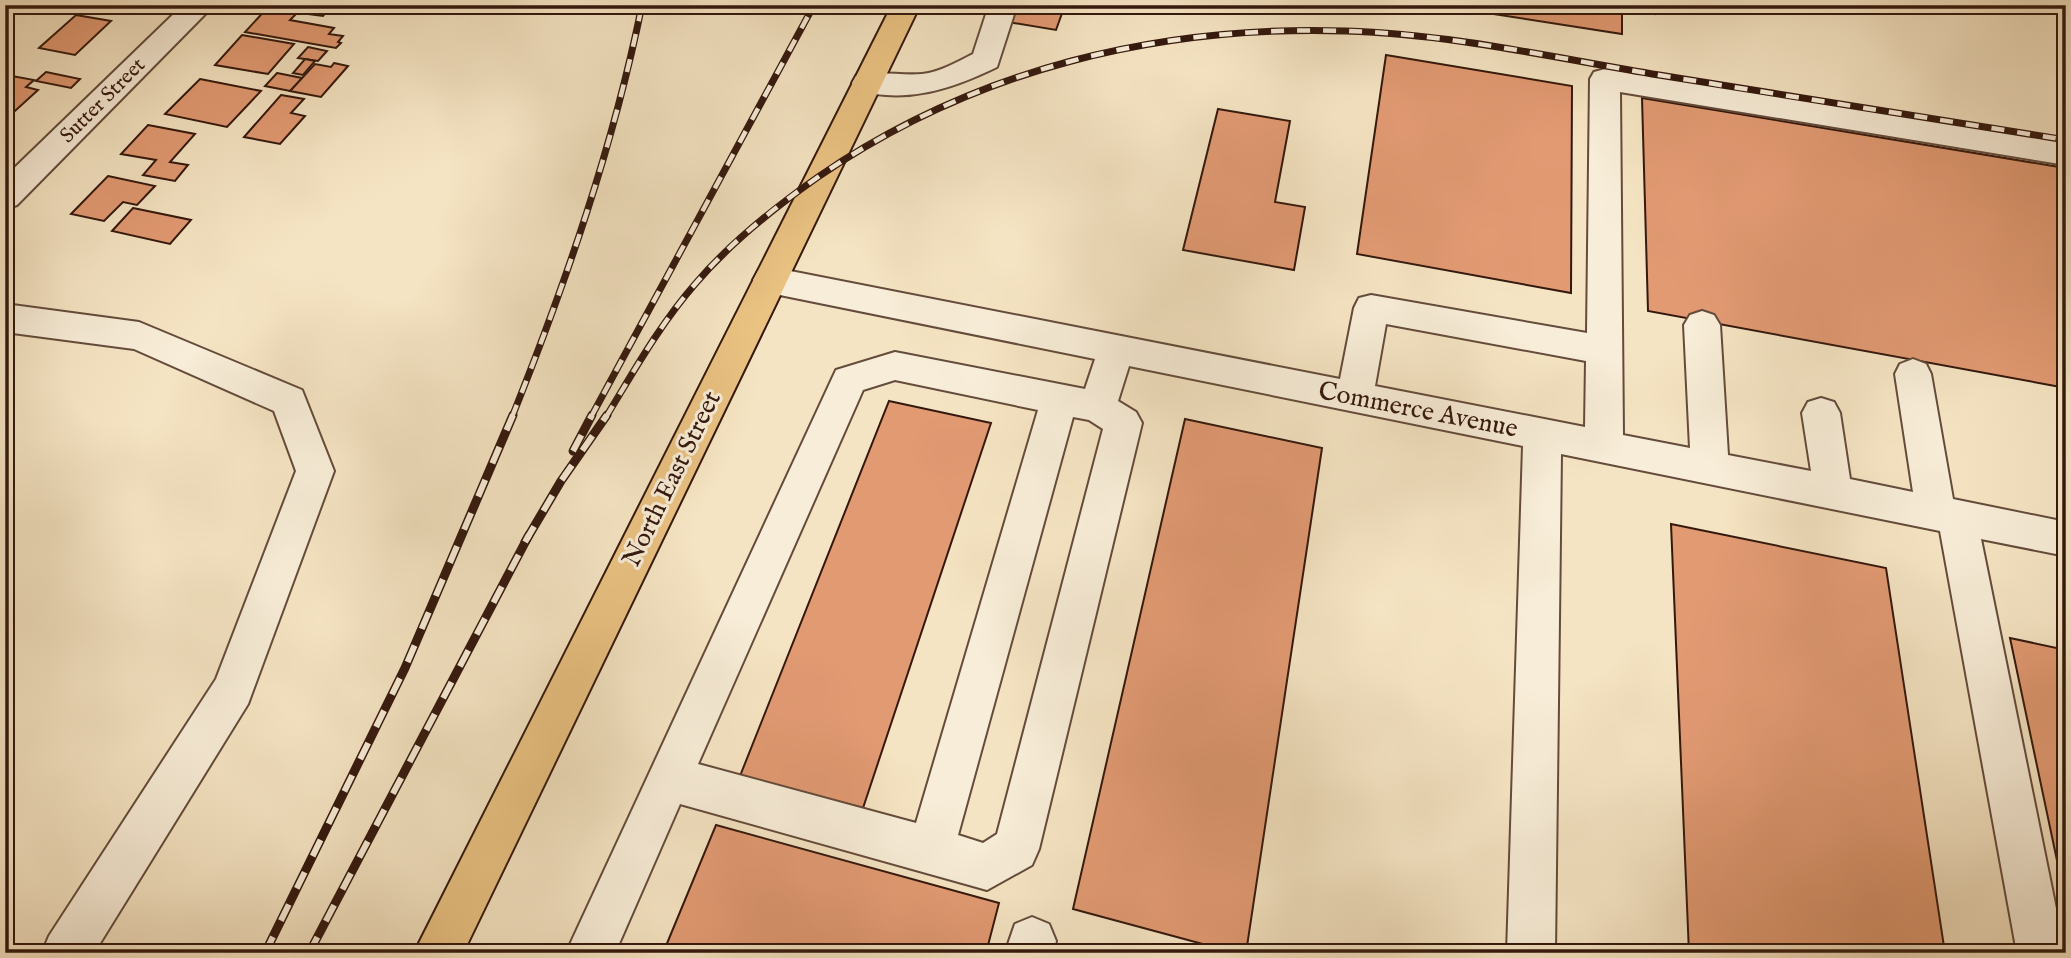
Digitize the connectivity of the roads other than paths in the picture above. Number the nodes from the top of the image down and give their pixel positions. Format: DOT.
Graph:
graph roads {
  1 [pos="200,5"];
  2 [pos="906,5"];
  3 [pos="1003,5"];
  4 [pos="867,83"];
  5 [pos="2066,154"];
  6 [pos="5,197"];
  7 [pos="770,280"];
  8 [pos="5,318"];
  9 [pos="1702,325"];
  10 [pos="1116,349"];
  11 [pos="1604,350"];
  12 [pos="1913,374"];
  13 [pos="1355,398"];
  14 [pos="1079,403"];
  15 [pos="1821,413"];
  16 [pos="1542,435"];
  17 [pos="1604,447"];
  18 [pos="1710,468"];
  19 [pos="1833,493"];
  20 [pos="1946,516"];
  21 [pos="2066,540"];
  22 [pos="670,779"];
  23 [pos="931,850"];
  24 [pos="66,953"];
  25 [pos="438,953"];
  26 [pos="590,953"];
  27 [pos="1531,953"];
  28 [pos="2041,953"];
  1 -- 6 [label="street, Sutter Street"];
  2 -- 4 [label="main road, North East Street"];
  3 -- 4 [label="street"];
  4 -- 7 [label="main road, North East Street"];
  5 -- 11 [label="street"];
  7 -- 10 [label="street, Commerce Avenue"];
  7 -- 25 [label="main road, North East Street"];
  8 -- 24 [label="street"];
  9 -- 18 [label="street"];
  10 -- 13 [label="street, Commerce Avenue"];
  10 -- 14 [label="street"];
  11 -- 13 [label="street"];
  11 -- 17 [label="street"];
  12 -- 20 [label="street"];
  13 -- 16 [label="street, Commerce Avenue"];
  14 -- 22 [label="street"];
  14 -- 23 [label="street"];
  14 -- 23 [label="street"];
  15 -- 19 [label="street"];
  16 -- 17 [label="street, Commerce Avenue"];
  16 -- 27 [label="street"];
  17 -- 18 [label="street, Commerce Avenue"];
  18 -- 19 [label="street, Commerce Avenue"];
  19 -- 20 [label="street, Commerce Avenue"];
  20 -- 21 [label="street, Commerce Avenue"];
  20 -- 28 [label="street"];
  22 -- 23 [label="street"];
  22 -- 26 [label="street"];
}
